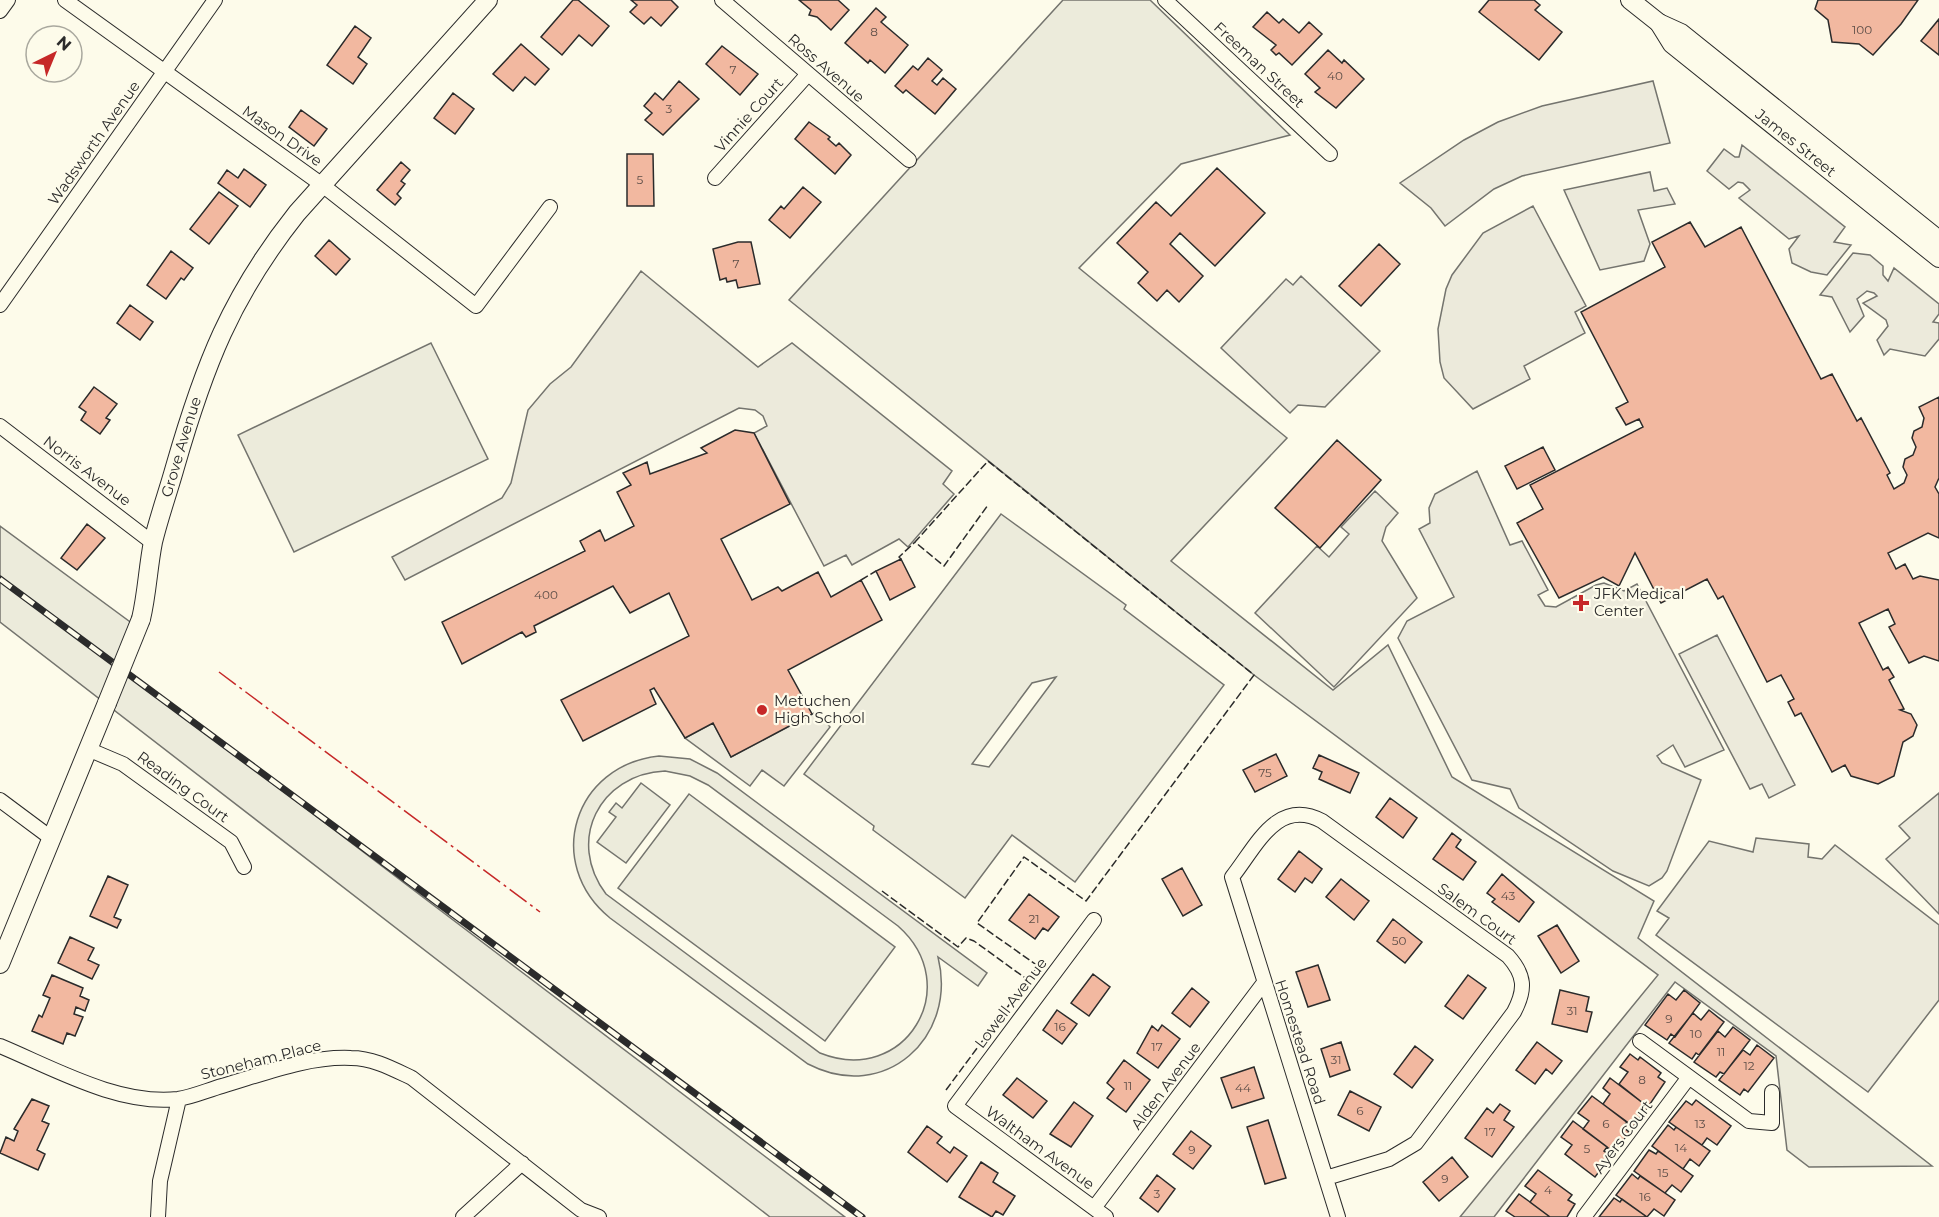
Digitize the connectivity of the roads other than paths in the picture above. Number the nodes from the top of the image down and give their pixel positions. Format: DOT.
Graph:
graph roads {
  1 [pos="8,0"];
  2 [pos="65,0"];
  3 [pos="215,0"];
  4 [pos="488,0"];
  5 [pos="722,0"];
  6 [pos="1165,0"];
  7 [pos="1630,0"];
  8 [pos="0,11"];
  9 [pos="1659,23"];
  10 [pos="163,73"];
  11 [pos="808,74"];
  12 [pos="1330,154"];
  13 [pos="909,160"];
  14 [pos="715,178"];
  15 [pos="321,184"];
  16 [pos="550,207"];
  17 [pos="1939,240"];
  18 [pos="1939,258"];
  19 [pos="0,306"];
  20 [pos="0,426"];
  21 [pos="153,543"];
  22 [pos="90,750"];
  23 [pos="0,800"];
  24 [pos="51,838"];
  25 [pos="244,867"];
  26 [pos="1232,877"];
  27 [pos="1094,920"];
  28 [pos="0,964"];
  29 [pos="1263,984"];
  30 [pos="1640,1041"];
  31 [pos="0,1046"];
  32 [pos="1689,1077"];
  33 [pos="1772,1092"];
  34 [pos="179,1099"];
  35 [pos="955,1106"];
  36 [pos="522,1163"];
  37 [pos="1326,1178"];
  38 [pos="1100,1213"];
  39 [pos="158,1217"];
  40 [pos="463,1217"];
  41 [pos="599,1217"];
  42 [pos="1338,1217"];
  43 [pos="1584,1217"];
  1 -- 8 [label="street"];
  2 -- 10 [label="street, Mason Drive"];
  3 -- 10 [label="street, Wadsworth Avenue"];
  4 -- 15 [label="street, Grove Avenue"];
  5 -- 11 [label="street, Ross Avenue"];
  6 -- 12 [label="street, Freeman Street"];
  7 -- 9 [label="street, James Street"];
  9 -- 17 [label="street, James Street"];
  9 -- 18 [label="street, James Street"];
  10 -- 15 [label="street, Mason Drive"];
  10 -- 19 [label="street, Wadsworth Avenue"];
  11 -- 13 [label="street, Ross Avenue"];
  11 -- 14 [label="street, Vinnie Court"];
  15 -- 16 [label="street, Mason Drive"];
  15 -- 21 [label="street, Grove Avenue"];
  20 -- 21 [label="street, Norris Avenue"];
  21 -- 22 [label="street, Grove Avenue, bridge"];
  22 -- 24 [label="street, Grove Avenue"];
  22 -- 25 [label="street, Reading Court"];
  23 -- 24 [label="street"];
  24 -- 28 [label="street, Grove Avenue"];
  26 -- 29 [label="street, Homestead Road"];
  26 -- 37 [label="street, Salem Court"];
  27 -- 35 [label="street, Lowell Avenue"];
  29 -- 37 [label="street, Homestead Road"];
  29 -- 38 [label="street, Alden Avenue"];
  30 -- 32 [label="street"];
  31 -- 34 [label="street, Stoneham Place"];
  32 -- 33 [label="street"];
  32 -- 43 [label="street, Ayers Court"];
  34 -- 36 [label="street, Stoneham Place"];
  34 -- 39 [label="street"];
  35 -- 38 [label="street, Waltham Avenue"];
  36 -- 40 [label="street"];
  36 -- 41 [label="street, Stoneham Place"];
  37 -- 42 [label="street, Homestead Road"];
}
